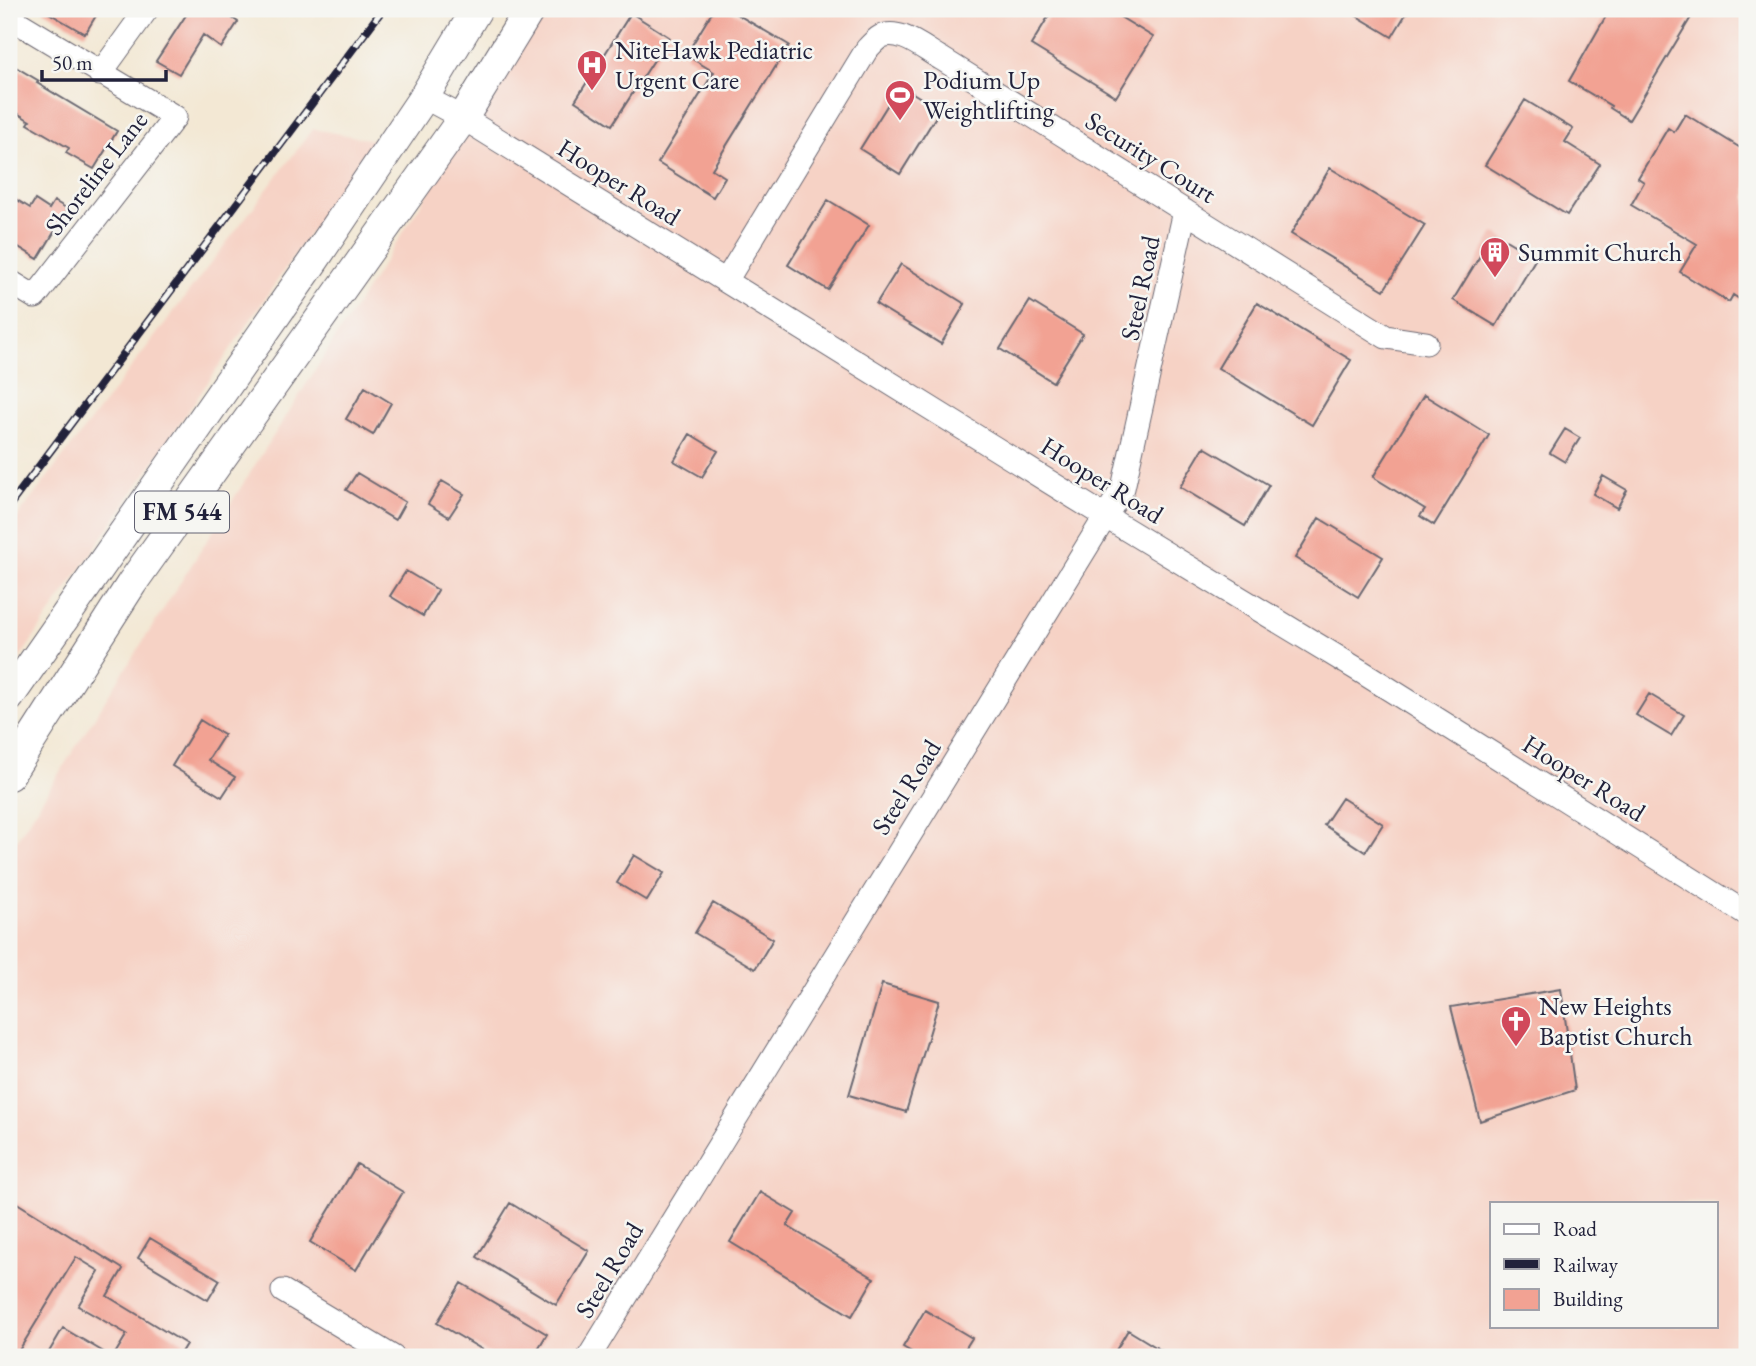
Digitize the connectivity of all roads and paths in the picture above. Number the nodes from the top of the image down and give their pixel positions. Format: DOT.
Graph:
graph roads {
  1 [pos="147,9"];
  2 [pos="477,9"];
  3 [pos="530,9"];
  4 [pos="9,17"];
  5 [pos="100,74"];
  6 [pos="424,97"];
  7 [pos="463,118"];
  8 [pos="1185,211"];
  9 [pos="312,263"];
  10 [pos="9,281"];
  11 [pos="726,281"];
  12 [pos="1426,343"];
  13 [pos="266,394"];
  14 [pos="1106,517"];
  15 [pos="9,697"];
  16 [pos="9,775"];
  17 [pos="1747,914"];
  18 [pos="283,1291"];
  19 [pos="393,1357"];
  20 [pos="589,1357"];
  1 -- 5 [label="street"];
  2 -- 6 [label="main road, FM 544 / FM 544"];
  3 -- 7 [label="main road, FM 544 / FM 544"];
  4 -- 5 [label="street"];
  5 -- 10 [label="street, Shoreline Lane"];
  6 -- 7 [label="street, Hooper Road"];
  6 -- 9 [label="main road, FM 544 / FM 544"];
  7 -- 11 [label="street, Hooper Road"];
  7 -- 13 [label="main road, FM 544 / FM 544"];
  8 -- 11 [label="street, Security Court"];
  8 -- 12 [label="street, Security Court"];
  8 -- 14 [label="street, Steel Road"];
  9 -- 13 [label="main road"];
  9 -- 15 [label="main road, FM 544 / FM 544"];
  11 -- 14 [label="street, Hooper Road"];
  13 -- 16 [label="main road, FM 544 / FM 544"];
  14 -- 17 [label="street, Hooper Road"];
  14 -- 20 [label="street, Steel Road"];
  18 -- 19 [label="street"];
}
